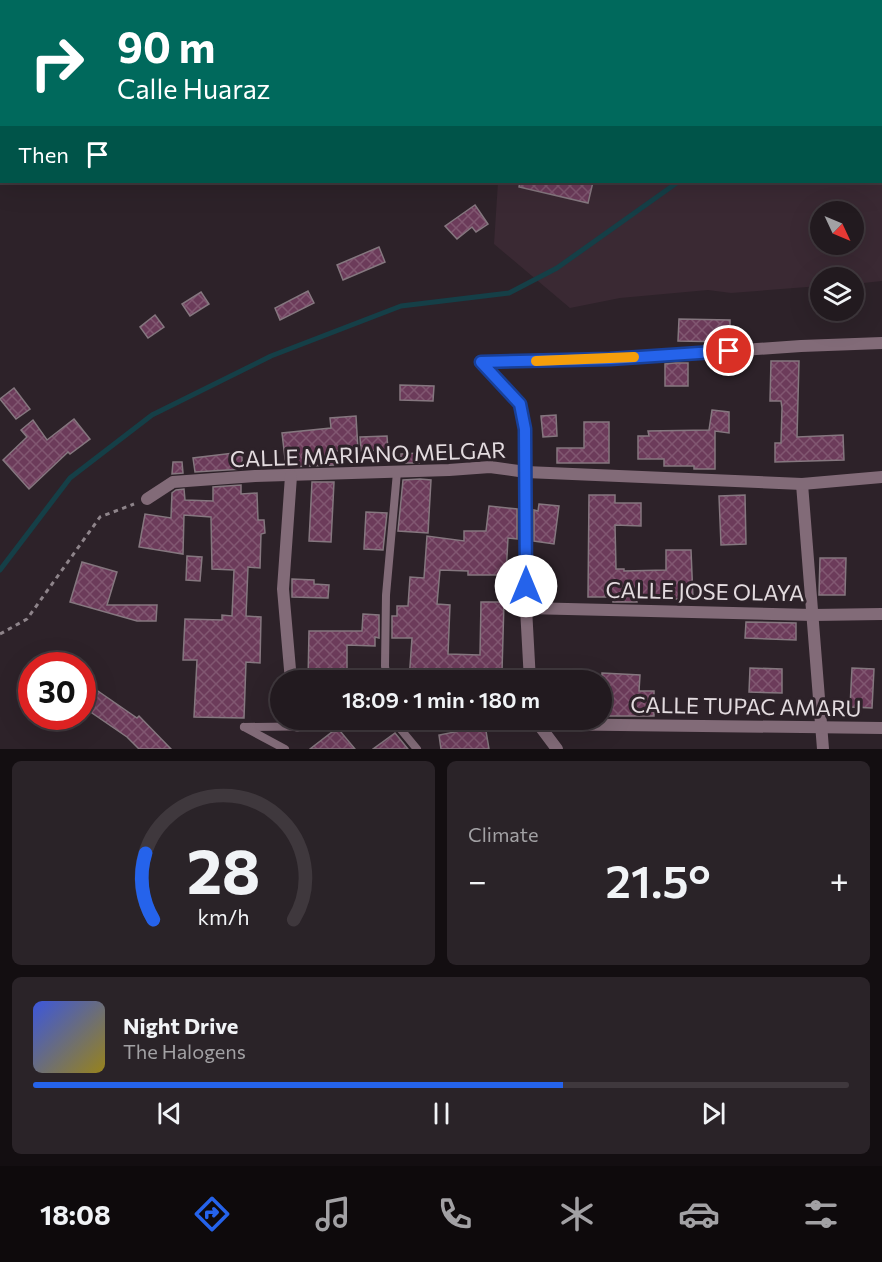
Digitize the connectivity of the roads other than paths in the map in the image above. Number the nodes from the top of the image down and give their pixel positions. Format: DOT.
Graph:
graph roads {
  1 [pos="882,343"];
  2 [pos="397,472"];
  3 [pos="526,472"];
  4 [pos="291,476"];
  5 [pos="882,477"];
  6 [pos="802,484"];
  7 [pos="147,499"];
  8 [pos="526,608"];
  9 [pos="882,614"];
  10 [pos="813,615"];
  11 [pos="290,670"];
  12 [pos="386,670"];
  13 [pos="529,670"];
  14 [pos="612,724"];
  15 [pos="270,725"];
  16 [pos="822,728"];
  17 [pos="882,728"];
  18 [pos="401,730"];
  19 [pos="542,730"];
  20 [pos="285,749"];
  21 [pos="417,749"];
  22 [pos="557,749"];
  23 [pos="823,749"];
  1 -- 3 [label="street"];
  2 -- 3 [label="street, CALLE MARIANO MELGAR"];
  2 -- 4 [label="street, CALLE MARIANO MELGAR"];
  2 -- 12 [label="lane"];
  3 -- 6 [label="street, CALLE MARIANO MELGAR"];
  3 -- 8 [label="street"];
  4 -- 7 [label="street, CALLE MARIANO MELGAR"];
  4 -- 11 [label="street"];
  5 -- 6 [label="street, CALLE MARIANO MELGAR"];
  6 -- 10 [label="street"];
  8 -- 10 [label="street, CALLE JOSE OLAYA"];
  8 -- 13 [label="street"];
  9 -- 10 [label="street, CALLE JOSE OLAYA"];
  10 -- 16 [label="street"];
  14 -- 16 [label="street, CALLE TUPAC AMARU"];
  15 -- 20 [label="lane"];
  16 -- 17 [label="street, CALLE TUPAC AMARU"];
  16 -- 23 [label="street"];
  18 -- 21 [label="lane"];
  19 -- 22 [label="street"];
}
